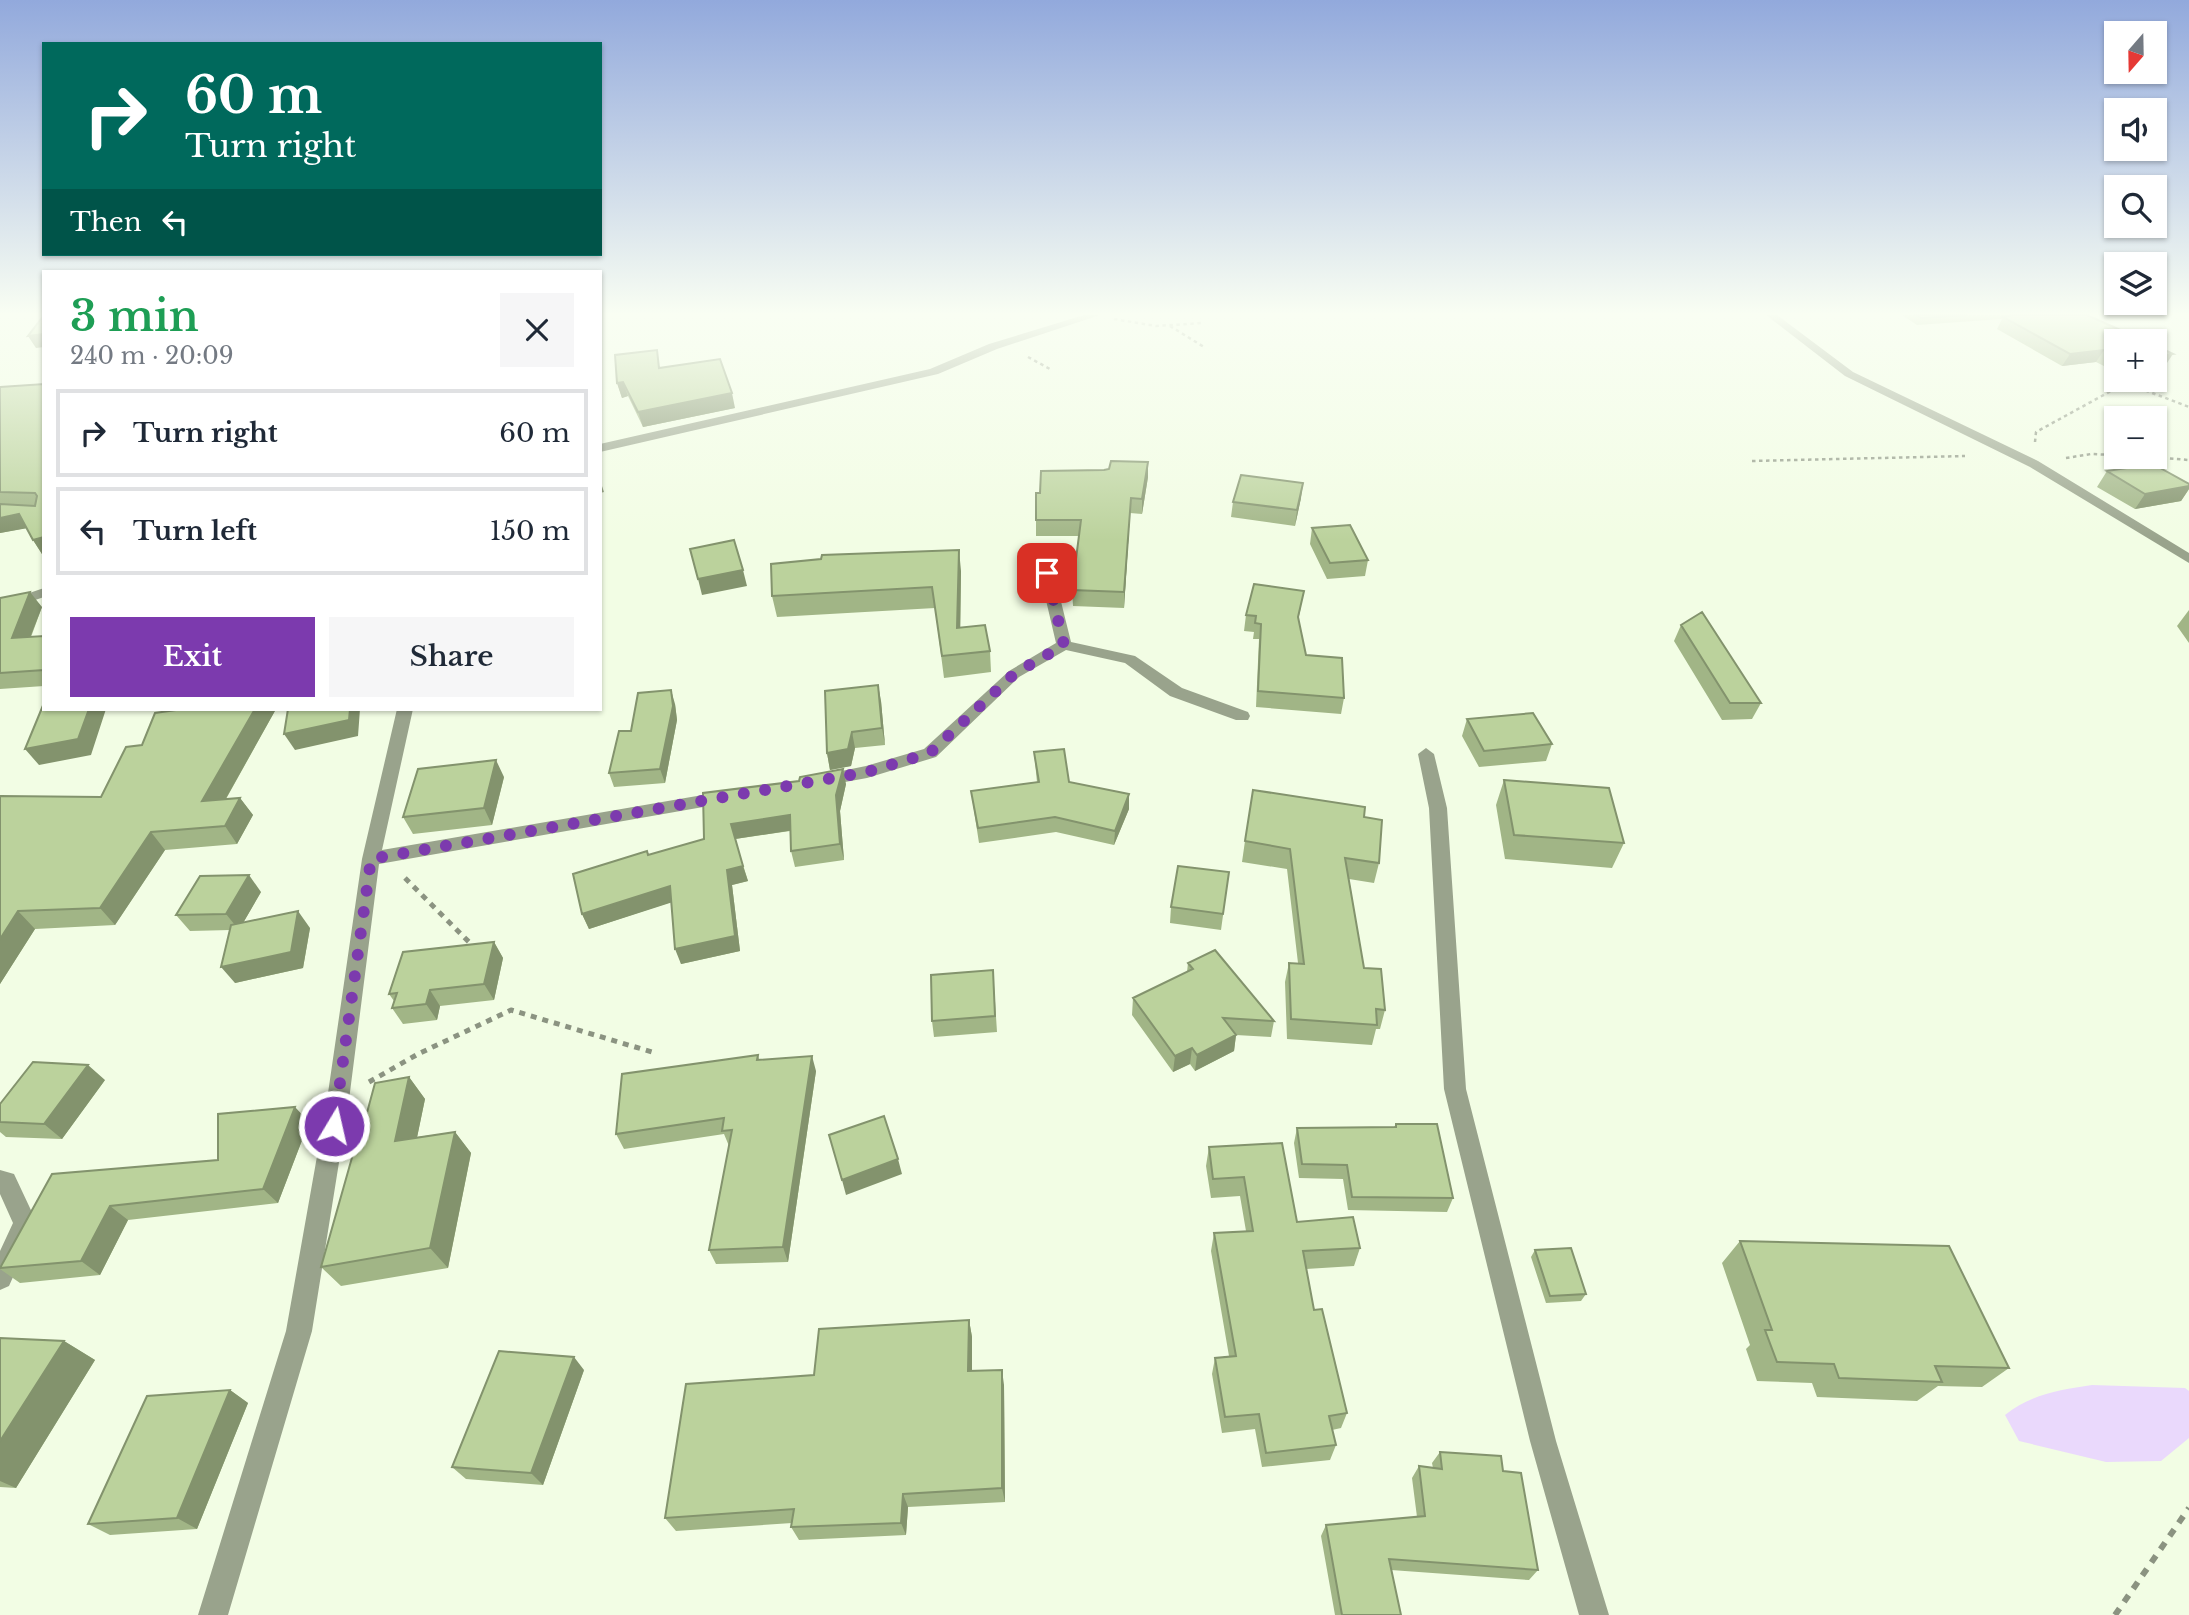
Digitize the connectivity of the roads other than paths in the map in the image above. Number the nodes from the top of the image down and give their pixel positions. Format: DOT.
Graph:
graph roads {
  1 [pos="853,390"];
  2 [pos="1883,390"];
  3 [pos="602,448"];
  4 [pos="1041,549"];
  5 [pos="2189,559"];
  6 [pos="42,593"];
  7 [pos="0,608"];
  8 [pos="1064,645"];
  9 [pos="405,711"];
  10 [pos="1242,716"];
  11 [pos="1426,754"];
  12 [pos="812,782"];
  13 [pos="743,794"];
  14 [pos="371,859"];
  15 [pos="0,1181"];
  16 [pos="0,1278"];
  17 [pos="213,1615"];
  18 [pos="1594,1615"];
  1 -- 3 [label="street"];
  2 -- 5 [label="street"];
  4 -- 8 [label="street"];
  6 -- 7 [label="street"];
  8 -- 10 [label="street"];
  8 -- 12 [label="street"];
  9 -- 14 [label="street"];
  11 -- 18 [label="street"];
  13 -- 14 [label="street"];
  14 -- 17 [label="street"];
  15 -- 16 [label="street"];
}
